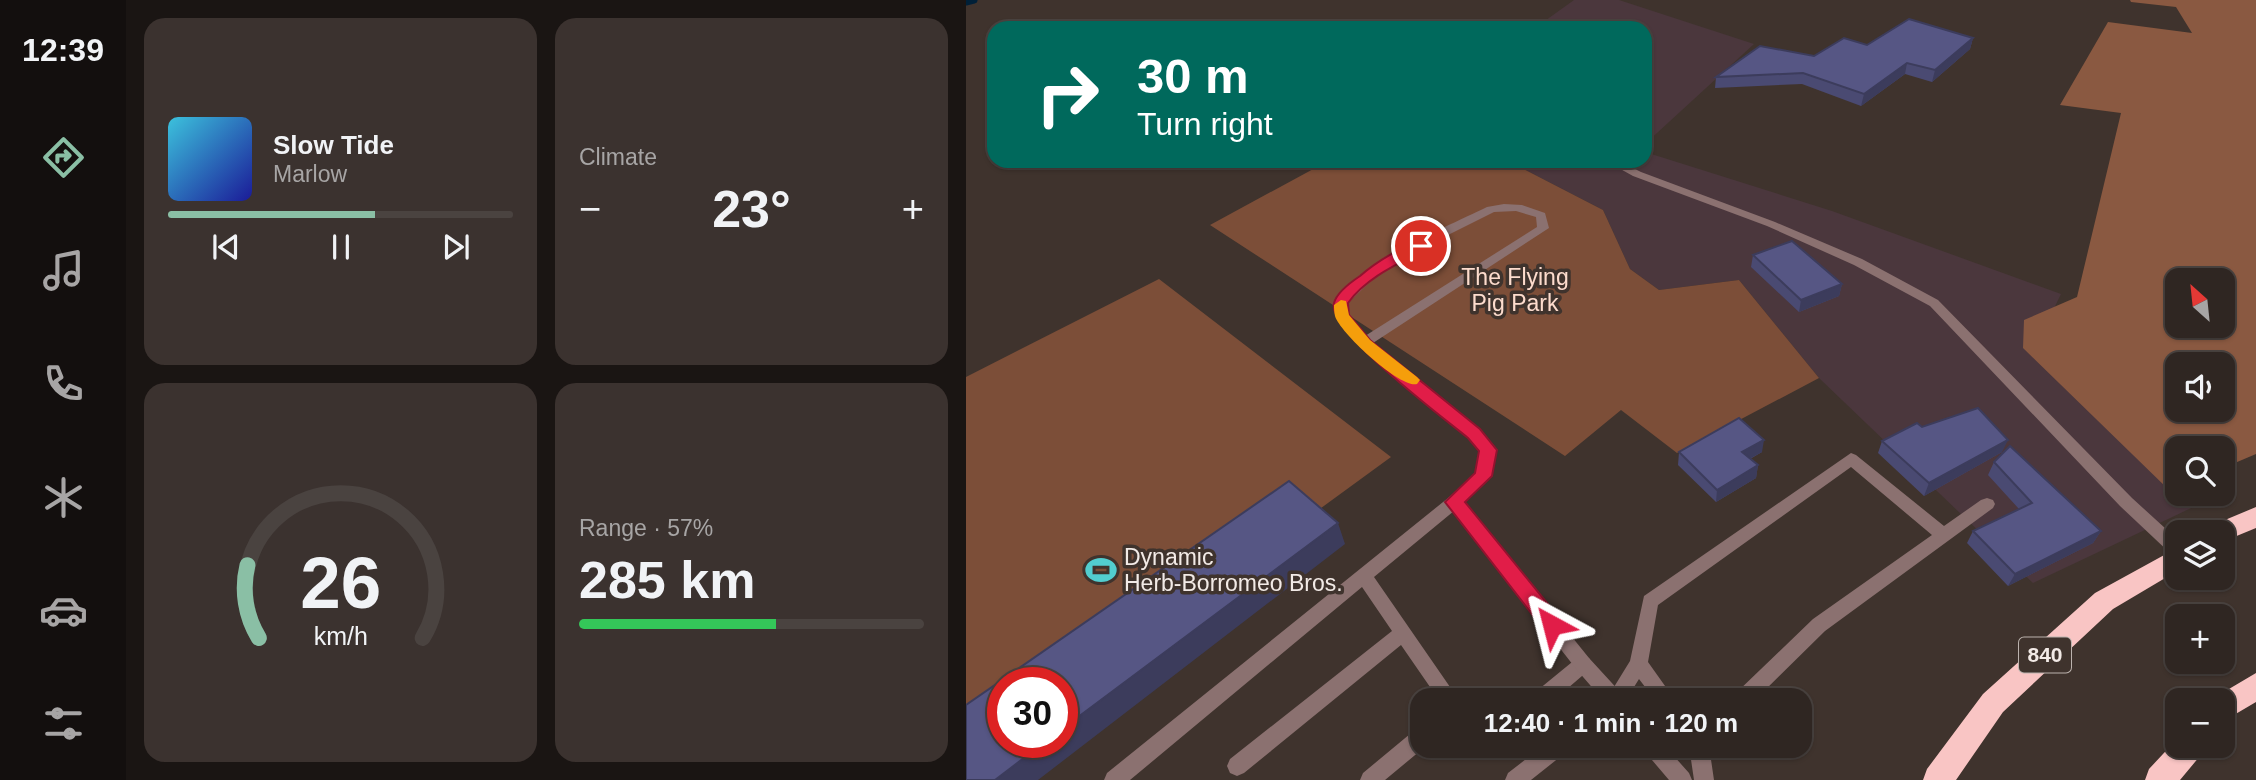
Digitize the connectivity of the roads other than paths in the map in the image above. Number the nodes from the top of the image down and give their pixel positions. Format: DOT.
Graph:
graph roads {
  1 [pos="1625,168"];
  2 [pos="1364,343"];
  3 [pos="1454,502"];
  4 [pos="1987,503"];
  5 [pos="2256,517"];
  6 [pos="2235,526"];
  7 [pos="1943,535"];
  8 [pos="2165,538"];
  9 [pos="2165,565"];
  10 [pos="1363,575"];
  11 [pos="1403,633"];
  12 [pos="1583,664"];
  13 [pos="1639,664"];
  14 [pos="2256,686"];
  15 [pos="1442,688"];
  16 [pos="1554,688"];
  17 [pos="1604,688"];
  18 [pos="1622,688"];
  19 [pos="1657,688"];
  20 [pos="1754,688"];
  21 [pos="2235,700"];
  22 [pos="1410,747"];
  23 [pos="1543,758"];
  24 [pos="1663,758"];
  25 [pos="1701,758"];
  26 [pos="2179,758"];
  27 [pos="1237,766"];
  28 [pos="1114,780"];
  29 [pos="1370,780"];
  30 [pos="1515,780"];
  31 [pos="1682,780"];
  32 [pos="1704,780"];
  33 [pos="1938,780"];
  34 [pos="2160,780"];
  1 -- 8 [label="street"];
  2 -- 2 [label="street"];
  2 -- 3 [label="street"];
  3 -- 10 [label="street"];
  3 -- 12 [label="street"];
  4 -- 7 [label="street"];
  5 -- 6 [label="highway"];
  7 -- 13 [label="street"];
  7 -- 20 [label="street"];
  9 -- 33 [label="highway, 840"];
  10 -- 11 [label="street"];
  10 -- 28 [label="street"];
  11 -- 15 [label="street"];
  11 -- 27 [label="street"];
  12 -- 16 [label="street"];
  12 -- 17 [label="street"];
  13 -- 18 [label="street"];
  13 -- 19 [label="street"];
  14 -- 21 [label="highway"];
  22 -- 29 [label="street"];
  23 -- 30 [label="street"];
  24 -- 31 [label="street"];
  25 -- 32 [label="street"];
  26 -- 34 [label="highway"];
}
